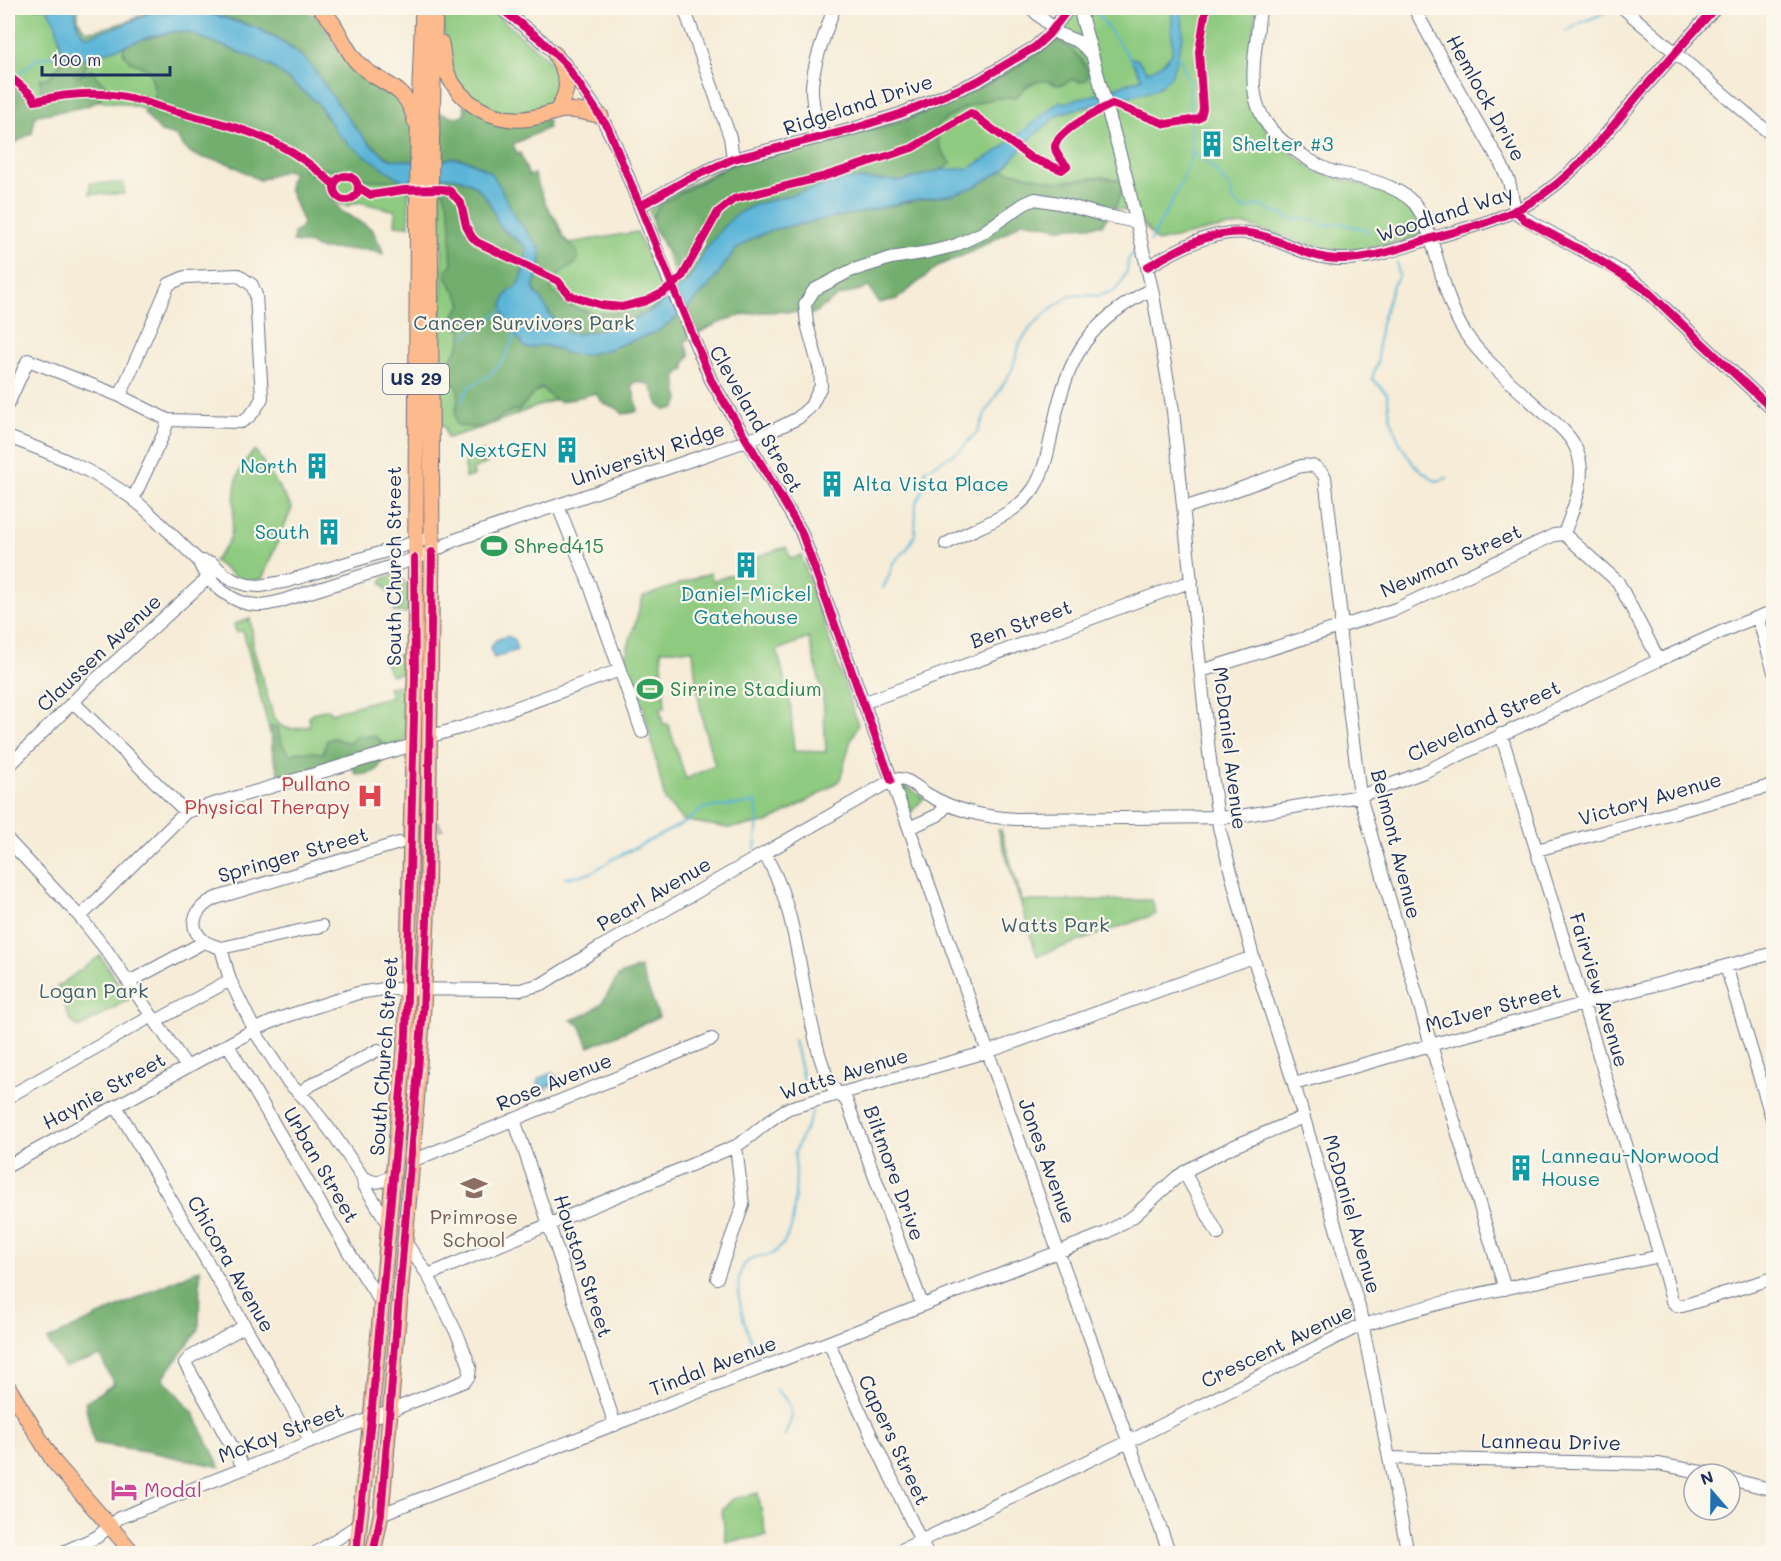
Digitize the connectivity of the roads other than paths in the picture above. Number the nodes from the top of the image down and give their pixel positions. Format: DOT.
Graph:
graph roads {
  1 [pos="320,8"];
  2 [pos="423,8"];
  3 [pos="436,8"];
  4 [pos="500,8"];
  5 [pos="684,8"];
  6 [pos="834,8"];
  7 [pos="1031,8"];
  8 [pos="1069,8"];
  9 [pos="1079,8"];
  10 [pos="1260,8"];
  11 [pos="1414,8"];
  12 [pos="1623,8"];
  13 [pos="1716,8"];
  14 [pos="1053,28"];
  15 [pos="1675,52"];
  16 [pos="555,54"];
  17 [pos="1093,55"];
  18 [pos="556,112"];
  19 [pos="601,116"];
  20 [pos="1773,137"];
  21 [pos="820,138"];
  22 [pos="422,143"];
  23 [pos="733,159"];
  24 [pos="424,200"];
  25 [pos="640,206"];
  26 [pos="1515,210"];
  27 [pos="1136,222"];
  28 [pos="1431,239"];
  29 [pos="1147,267"];
  30 [pos="1152,289"];
  31 [pos="120,396"];
  32 [pos="8,404"];
  33 [pos="1773,411"];
  34 [pos="168,420"];
  35 [pos="8,437"];
  36 [pos="747,440"];
  37 [pos="133,499"];
  38 [pos="558,506"];
  39 [pos="1184,508"];
  40 [pos="1564,534"];
  41 [pos="946,544"];
  42 [pos="432,545"];
  43 [pos="415,551"];
  44 [pos="198,560"];
  45 [pos="218,569"];
  46 [pos="208,578"];
  47 [pos="288,581"];
  48 [pos="1192,581"];
  49 [pos="248,603"];
  50 [pos="1773,611"];
  51 [pos="1758,617"];
  52 [pos="1341,626"];
  53 [pos="1659,660"];
  54 [pos="620,670"];
  55 [pos="1201,671"];
  56 [pos="1773,672"];
  57 [pos="73,702"];
  58 [pos="863,703"];
  59 [pos="642,732"];
  60 [pos="1501,734"];
  61 [pos="428,737"];
  62 [pos="413,745"];
  63 [pos="8,767"];
  64 [pos="891,780"];
  65 [pos="1773,785"];
  66 [pos="1360,796"];
  67 [pos="947,805"];
  68 [pos="186,812"];
  69 [pos="1217,818"];
  70 [pos="909,828"];
  71 [pos="399,843"];
  72 [pos="9,844"];
  73 [pos="1537,850"];
  74 [pos="764,854"];
  75 [pos="80,917"];
  76 [pos="322,926"];
  77 [pos="204,942"];
  78 [pos="221,948"];
  79 [pos="1773,953"];
  80 [pos="1253,957"];
  81 [pos="1726,966"];
  82 [pos="230,980"];
  83 [pos="129,982"];
  84 [pos="408,990"];
  85 [pos="424,990"];
  86 [pos="1582,1004"];
  87 [pos="154,1019"];
  88 [pos="254,1030"];
  89 [pos="712,1039"];
  90 [pos="228,1045"];
  91 [pos="1431,1045"];
  92 [pos="378,1050"];
  93 [pos="987,1052"];
  94 [pos="187,1067"];
  95 [pos="1294,1084"];
  96 [pos="300,1093"];
  97 [pos="840,1094"];
  98 [pos="8,1097"];
  99 [pos="116,1107"];
  100 [pos="1303,1117"];
  101 [pos="514,1119"];
  102 [pos="1773,1125"];
  103 [pos="736,1146"];
  104 [pos="412,1161"];
  105 [pos="8,1166"];
  106 [pos="1184,1172"];
  107 [pos="392,1175"];
  108 [pos="362,1176"];
  109 [pos="388,1223"];
  110 [pos="549,1224"];
  111 [pos="1218,1234"];
  112 [pos="404,1240"];
  113 [pos="1058,1251"];
  114 [pos="1660,1257"];
  115 [pos="428,1275"];
  116 [pos="717,1278"];
  117 [pos="1773,1278"];
  118 [pos="1505,1289"];
  119 [pos="382,1304"];
  120 [pos="922,1304"];
  121 [pos="1364,1325"];
  122 [pos="245,1326"];
  123 [pos="829,1342"];
  124 [pos="8,1387"];
  125 [pos="12,1405"];
  126 [pos="390,1412"];
  127 [pos="371,1419"];
  128 [pos="615,1425"];
  129 [pos="1130,1441"];
  130 [pos="311,1442"];
  131 [pos="1390,1458"];
  132 [pos="244,1468"];
  133 [pos="1682,1468"];
  134 [pos="1742,1482"];
  135 [pos="1773,1490"];
  136 [pos="381,1514"];
  137 [pos="108,1526"];
  138 [pos="359,1528"];
  139 [pos="920,1540"];
  140 [pos="59,1554"];
  141 [pos="134,1554"];
  142 [pos="314,1554"];
  143 [pos="356,1554"];
  144 [pos="374,1554"];
  145 [pos="893,1554"];
  146 [pos="927,1554"];
  147 [pos="1170,1554"];
  148 [pos="1408,1554"];
  1 -- 22 [label="main road"];
  2 -- 22 [label="main road, South Church Street / US 29"];
  3 -- 18 [label="main road"];
  3 -- 22 [label="main road, South Church Street / US 29"];
  4 -- 16 [label="street, Cleveland Street"];
  5 -- 23 [label="street"];
  6 -- 21 [label="street"];
  7 -- 14 [label="street"];
  8 -- 14 [label="street, Ridgeland Drive"];
  9 -- 17 [label="street, McDaniel Avenue"];
  10 -- 28 [label="street"];
  11 -- 26 [label="street, Hemlock Drive"];
  12 -- 15 [label="street"];
  13 -- 15 [label="street, Woodland Way"];
  14 -- 17 [label="street"];
  14 -- 21 [label="street, Ridgeland Drive"];
  15 -- 20 [label="street"];
  15 -- 26 [label="street, Woodland Way"];
  16 -- 18 [label="main road"];
  16 -- 19 [label="street, Cleveland Street"];
  17 -- 27 [label="street, McDaniel Avenue"];
  18 -- 19 [label="main road"];
  19 -- 25 [label="street, Cleveland Street"];
  21 -- 23 [label="street, Ridgeland Drive"];
  22 -- 24 [label="main road, South Church Street / US 29"];
  23 -- 25 [label="street, Ridgeland Drive"];
  24 -- 42 [label="main road, South Church Street / US 29"];
  24 -- 43 [label="main road, South Church Street / US 29"];
  25 -- 36 [label="street, Cleveland Street"];
  26 -- 28 [label="street, Woodland Way"];
  26 -- 33 [label="street"];
  27 -- 29 [label="street, McDaniel Avenue"];
  27 -- 36 [label="street, University Ridge"];
  28 -- 29 [label="street, Woodland Way"];
  28 -- 40 [label="street"];
  29 -- 30 [label="street, McDaniel Avenue"];
  30 -- 39 [label="street, McDaniel Avenue"];
  30 -- 41 [label="street"];
  31 -- 32 [label="street"];
  31 -- 34 [label="street"];
  31 -- 34 [label="street"];
  34 -- 37 [label="street"];
  35 -- 37 [label="street, University Ridge"];
  36 -- 38 [label="street, University Ridge"];
  36 -- 58 [label="street, Cleveland Street"];
  37 -- 44 [label="street, University Ridge"];
  38 -- 42 [label="street, University Ridge"];
  38 -- 54 [label="street"];
  39 -- 48 [label="street, McDaniel Avenue"];
  39 -- 52 [label="street, Belmont Avenue"];
  40 -- 52 [label="street, Newman Street"];
  40 -- 53 [label="street"];
  42 -- 43 [label="street, University Ridge"];
  42 -- 61 [label="main road, South Church Street / US 29"];
  43 -- 47 [label="street, University Ridge"];
  43 -- 49 [label="street, University Ridge"];
  43 -- 62 [label="main road, South Church Street / US 29"];
  44 -- 45 [label="street, University Ridge"];
  44 -- 46 [label="street, University Ridge"];
  45 -- 46 [label="street, Claussen Avenue"];
  45 -- 47 [label="street, University Ridge"];
  46 -- 49 [label="street, University Ridge"];
  46 -- 57 [label="street, Claussen Avenue"];
  47 -- 49 [label="street"];
  48 -- 55 [label="street, McDaniel Avenue"];
  48 -- 58 [label="street, Ben Street"];
  50 -- 51 [label="street, Cleveland Street"];
  51 -- 53 [label="street, Cleveland Street"];
  51 -- 56 [label="street"];
  52 -- 55 [label="street, Newman Street"];
  52 -- 66 [label="street, Belmont Avenue"];
  53 -- 60 [label="street, Cleveland Street"];
  54 -- 59 [label="street"];
  54 -- 61 [label="street"];
  55 -- 69 [label="street, McDaniel Avenue"];
  57 -- 63 [label="street, Claussen Avenue"];
  57 -- 68 [label="street"];
  58 -- 64 [label="street, Cleveland Street"];
  60 -- 66 [label="street, Cleveland Street"];
  60 -- 73 [label="street, Fairview Avenue"];
  61 -- 85 [label="main road, South Church Street / US 29"];
  62 -- 68 [label="street"];
  62 -- 84 [label="main road, South Church Street / US 29"];
  64 -- 67 [label="street, Cleveland Street"];
  64 -- 70 [label="street, Jones Avenue"];
  64 -- 74 [label="street, Pearl Avenue"];
  65 -- 73 [label="street, Victory Avenue"];
  66 -- 69 [label="street, Cleveland Street"];
  66 -- 91 [label="street, Belmont Avenue"];
  67 -- 69 [label="street, Cleveland Street"];
  67 -- 70 [label="street"];
  68 -- 75 [label="street"];
  69 -- 80 [label="street, McDaniel Avenue"];
  70 -- 93 [label="street, Jones Avenue"];
  71 -- 77 [label="street, Springer Street"];
  72 -- 75 [label="street"];
  73 -- 86 [label="street, Fairview Avenue"];
  74 -- 85 [label="street, Pearl Avenue"];
  74 -- 97 [label="street, Biltmore Drive"];
  75 -- 83 [label="street"];
  76 -- 78 [label="street"];
  77 -- 78 [label="street"];
  77 -- 83 [label="street"];
  78 -- 82 [label="street"];
  79 -- 81 [label="street, McIver Street"];
  80 -- 93 [label="street, Watts Avenue"];
  80 -- 95 [label="street, McDaniel Avenue"];
  81 -- 86 [label="street, McIver Street"];
  81 -- 102 [label="street"];
  82 -- 87 [label="street"];
  82 -- 88 [label="street"];
  83 -- 87 [label="street"];
  84 -- 85 [label="street, Pearl Avenue"];
  84 -- 88 [label="street, Pearl Avenue"];
  84 -- 107 [label="main road, South Church Street / US 29"];
  85 -- 104 [label="main road, South Church Street / US 29"];
  86 -- 91 [label="street, McIver Street"];
  86 -- 114 [label="street, Fairview Avenue"];
  87 -- 94 [label="street"];
  87 -- 98 [label="street"];
  88 -- 90 [label="street, Haynie Street"];
  88 -- 96 [label="street"];
  89 -- 101 [label="street, Rose Avenue"];
  90 -- 94 [label="street, Haynie Street"];
  90 -- 119 [label="street, Urban Street"];
  91 -- 95 [label="street, McIver Street"];
  91 -- 118 [label="street, Belmont Avenue"];
  92 -- 96 [label="street"];
  93 -- 97 [label="street, Watts Avenue"];
  93 -- 113 [label="street, Jones Avenue"];
  94 -- 99 [label="street, Haynie Street"];
  95 -- 100 [label="street, McDaniel Avenue"];
  96 -- 108 [label="street"];
  97 -- 103 [label="street, Watts Avenue"];
  97 -- 120 [label="street, Biltmore Drive"];
  99 -- 105 [label="street, Haynie Street"];
  99 -- 122 [label="street, Chicora Avenue"];
  100 -- 106 [label="street, Tindal Avenue"];
  100 -- 121 [label="street, McDaniel Avenue"];
  101 -- 104 [label="street, Rose Avenue"];
  101 -- 110 [label="street, Houston Street"];
  103 -- 110 [label="street, Watts Avenue"];
  103 -- 116 [label="street"];
  104 -- 112 [label="main road, South Church Street / US 29"];
  106 -- 111 [label="street"];
  106 -- 113 [label="street, Tindal Avenue"];
  107 -- 108 [label="street"];
  107 -- 109 [label="main road, South Church Street / US 29"];
  108 -- 109 [label="street"];
  109 -- 119 [label="main road, South Church Street / US 29"];
  110 -- 115 [label="street, Watts Avenue"];
  110 -- 128 [label="street, Houston Street"];
  112 -- 115 [label="street"];
  112 -- 126 [label="main road, South Church Street / US 29"];
  113 -- 120 [label="street, Tindal Avenue"];
  113 -- 129 [label="street, Jones Avenue"];
  114 -- 117 [label="street"];
  114 -- 118 [label="street, Crescent Avenue"];
  115 -- 126 [label="street, McKay Street"];
  118 -- 121 [label="street, Crescent Avenue"];
  119 -- 127 [label="main road, South Church Street / US 29"];
  120 -- 123 [label="street, Tindal Avenue"];
  121 -- 129 [label="street, Crescent Avenue"];
  121 -- 131 [label="street, McDaniel Avenue"];
  122 -- 130 [label="street, Chicora Avenue"];
  122 -- 132 [label="street"];
  123 -- 128 [label="street, Tindal Avenue"];
  123 -- 139 [label="street, Capers Street"];
  124 -- 125 [label="main road"];
  125 -- 137 [label="main road"];
  126 -- 127 [label="street, McKay Street"];
  126 -- 136 [label="main road, South Church Street / US 29"];
  127 -- 130 [label="street, McKay Street"];
  127 -- 138 [label="main road, South Church Street / US 29"];
  128 -- 136 [label="street, Tindal Avenue"];
  129 -- 139 [label="street, Crescent Avenue"];
  129 -- 147 [label="street, Jones Avenue"];
  130 -- 132 [label="street, McKay Street"];
  131 -- 133 [label="street, Lanneau Drive"];
  131 -- 148 [label="street, McDaniel Avenue"];
  132 -- 137 [label="street, McKay Street"];
  134 -- 135 [label="street"];
  136 -- 144 [label="main road, South Church Street / US 29"];
  137 -- 140 [label="street, McKay Street"];
  137 -- 141 [label="main road"];
  138 -- 142 [label="street"];
  138 -- 143 [label="main road, South Church Street / US 29"];
  139 -- 145 [label="street, Crescent Avenue"];
  139 -- 146 [label="street, Capers Street"];
}
